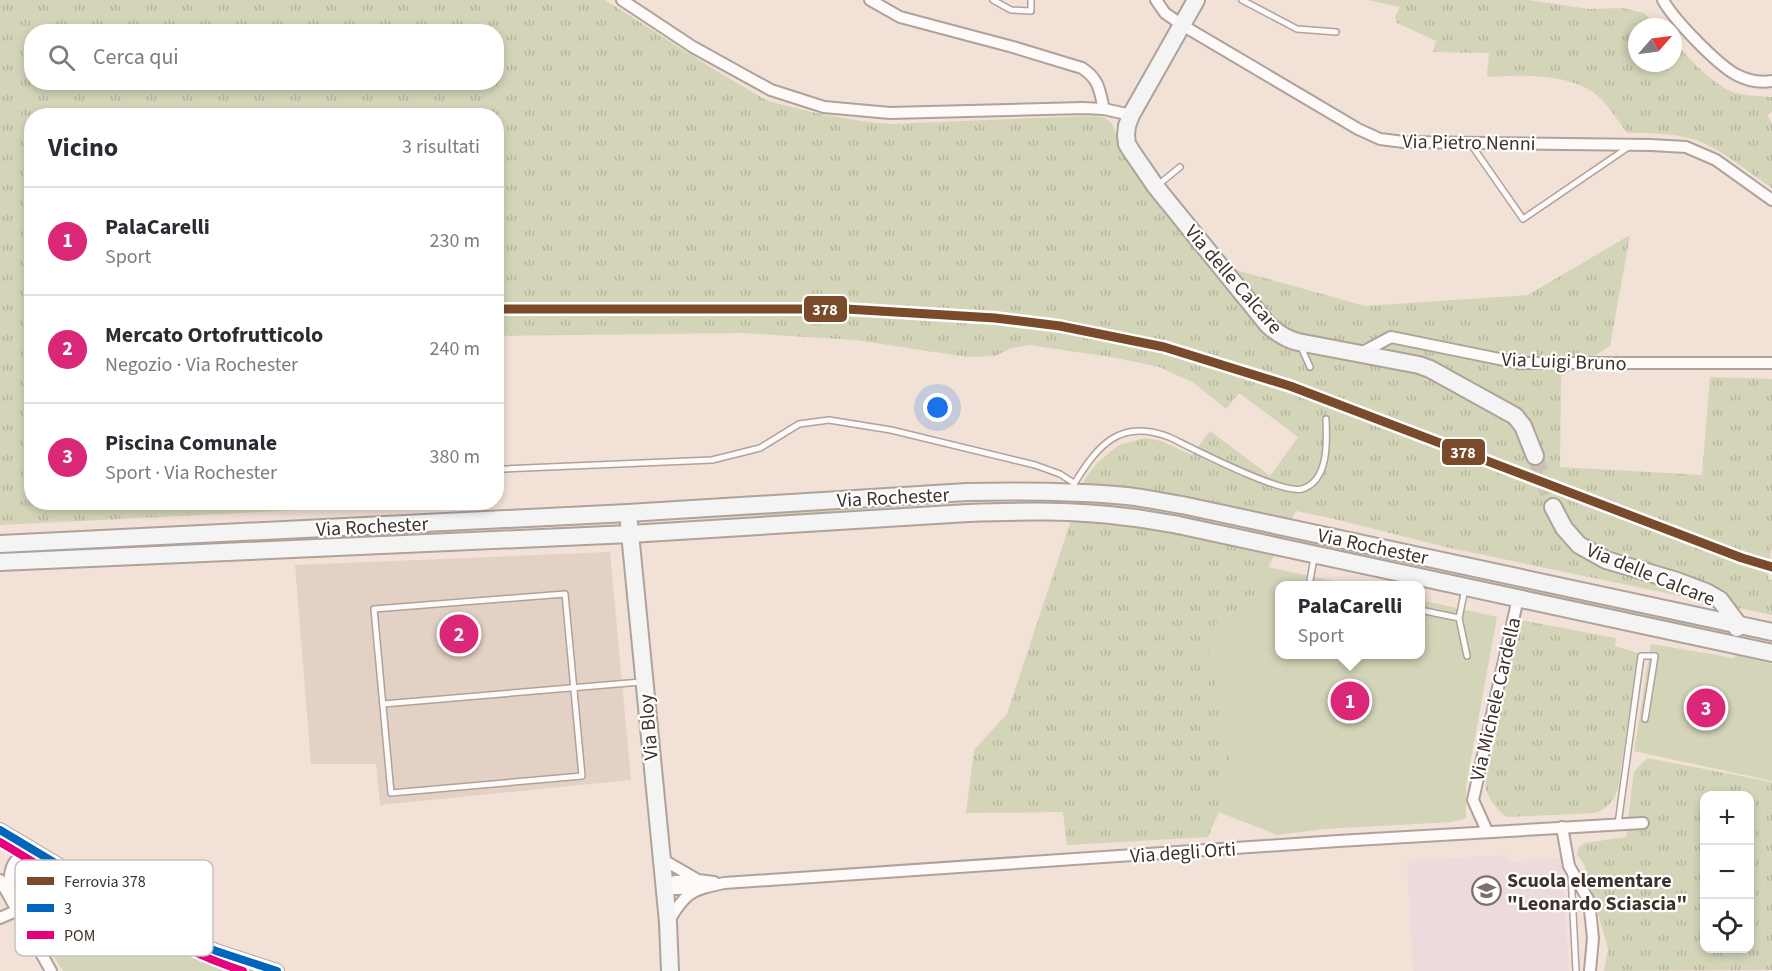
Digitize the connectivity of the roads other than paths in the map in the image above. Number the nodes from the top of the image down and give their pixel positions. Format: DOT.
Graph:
graph roads {
  1 [pos="622,0"];
  2 [pos="870,0"];
  3 [pos="993,0"];
  4 [pos="1031,0"];
  5 [pos="1156,0"];
  6 [pos="1196,0"];
  7 [pos="1242,0"];
  8 [pos="1663,0"];
  9 [pos="1182,26"];
  10 [pos="1336,32"];
  11 [pos="1772,81"];
  12 [pos="1104,109"];
  13 [pos="1131,115"];
  14 [pos="1470,143"];
  15 [pos="1631,145"];
  16 [pos="1180,167"];
  17 [pos="1156,187"];
  18 [pos="1772,200"];
  19 [pos="1298,342"];
  20 [pos="1361,353"];
  21 [pos="1772,363"];
  22 [pos="1310,368"];
  23 [pos="1326,419"];
  24 [pos="1535,456"];
  25 [pos="504,469"];
  26 [pos="1072,488"];
  27 [pos="1553,507"];
  28 [pos="628,513"];
  29 [pos="630,534"];
  30 [pos="0,544"];
  31 [pos="1315,555"];
  32 [pos="0,562"];
  33 [pos="1310,581"];
  34 [pos="1466,587"];
  35 [pos="1518,598"];
  36 [pos="1425,611"];
  37 [pos="1459,618"];
  38 [pos="1738,624"];
  39 [pos="1772,633"];
  40 [pos="1734,644"];
  41 [pos="1772,653"];
  42 [pos="1467,656"];
  43 [pos="643,682"];
  44 [pos="573,688"];
  45 [pos="383,704"];
  46 [pos="1646,719"];
  47 [pos="1643,823"];
  48 [pos="1618,824"];
  49 [pos="1562,827"];
  50 [pos="0,830"];
  51 [pos="1487,831"];
  52 [pos="34,850"];
  53 [pos="660,858"];
  54 [pos="17,860"];
  55 [pos="51,860"];
  56 [pos="15,863"];
  57 [pos="1571,868"];
  58 [pos="0,880"];
  59 [pos="697,884"];
  60 [pos="663,885"];
  61 [pos="14,907"];
  62 [pos="0,918"];
  63 [pos="668,922"];
  64 [pos="669,941"];
  65 [pos="213,950"];
  66 [pos="42,956"];
  67 [pos="51,971"];
  68 [pos="277,971"];
  69 [pos="670,971"];
  70 [pos="675,971"];
  71 [pos="1576,971"];
  72 [pos="1590,971"];
  1 -- 12 [label="street"];
  2 -- 12 [label="street"];
  3 -- 4 [label="lane"];
  5 -- 9 [label="street, Via Pietro Nenni"];
  6 -- 9 [label="main road, Via delle Calcare"];
  7 -- 10 [label="lane"];
  8 -- 11 [label="street"];
  9 -- 13 [label="main road, Via delle Calcare"];
  9 -- 14 [label="street, Via Pietro Nenni"];
  12 -- 13 [label="street"];
  13 -- 17 [label="main road, Via delle Calcare"];
  14 -- 15 [label="street, Via Pietro Nenni"];
  14 -- 15 [label="lane"];
  15 -- 18 [label="street, Via Pietro Nenni"];
  16 -- 17 [label="lane"];
  17 -- 19 [label="main road, Via delle Calcare"];
  19 -- 20 [label="main road, Via delle Calcare"];
  19 -- 22 [label="lane"];
  20 -- 21 [label="street, Via Luigi Bruno"];
  20 -- 24 [label="main road, Via delle Calcare"];
  23 -- 26 [label="lane"];
  25 -- 26 [label="lane"];
  26 -- 28 [label="main road, Via Rochester"];
  26 -- 38 [label="main road, Via Rochester"];
  27 -- 38 [label="main road, Via delle Calcare"];
  28 -- 29 [label="main road, Via Bloy"];
  28 -- 30 [label="main road, Via Rochester"];
  29 -- 31 [label="main road, Via Rochester"];
  29 -- 32 [label="main road, Via Rochester"];
  29 -- 43 [label="main road, Via Bloy"];
  31 -- 33 [label="lane"];
  31 -- 34 [label="main road, Via Rochester"];
  34 -- 35 [label="main road, Via Rochester"];
  34 -- 37 [label="lane"];
  35 -- 40 [label="main road, Via Rochester"];
  35 -- 51 [label="street, Via Michele Cardella"];
  36 -- 37 [label="lane"];
  37 -- 42 [label="lane"];
  38 -- 39 [label="main road, Via Rochester"];
  38 -- 40 [label="main road"];
  40 -- 41 [label="main road, Via Rochester"];
  43 -- 44 [label="lane"];
  43 -- 53 [label="main road, Via Bloy"];
  44 -- 45 [label="lane"];
  44 -- 45 [label="lane"];
  44 -- 45 [label="lane"];
  46 -- 48 [label="lane"];
  47 -- 48 [label="street, Via degli Orti"];
  48 -- 49 [label="street, Via degli Orti"];
  49 -- 51 [label="street, Via degli Orti"];
  49 -- 57 [label="street"];
  50 -- 52 [label="street"];
  51 -- 59 [label="street, Via degli Orti"];
  52 -- 54 [label="street"];
  52 -- 55 [label="street"];
  53 -- 59 [label="street"];
  53 -- 60 [label="main road, Via Bloy"];
  56 -- 61 [label="street"];
  57 -- 71 [label="lane"];
  57 -- 72 [label="street"];
  58 -- 61 [label="street"];
  59 -- 60 [label="street, Via degli Orti"];
  59 -- 63 [label="street"];
  60 -- 63 [label="main road, Via Bloy"];
  61 -- 62 [label="street"];
  63 -- 64 [label="main road, Via Bloy"];
  64 -- 69 [label="main road"];
  64 -- 70 [label="main road"];
  65 -- 68 [label="street"];
  66 -- 67 [label="street"];
}
